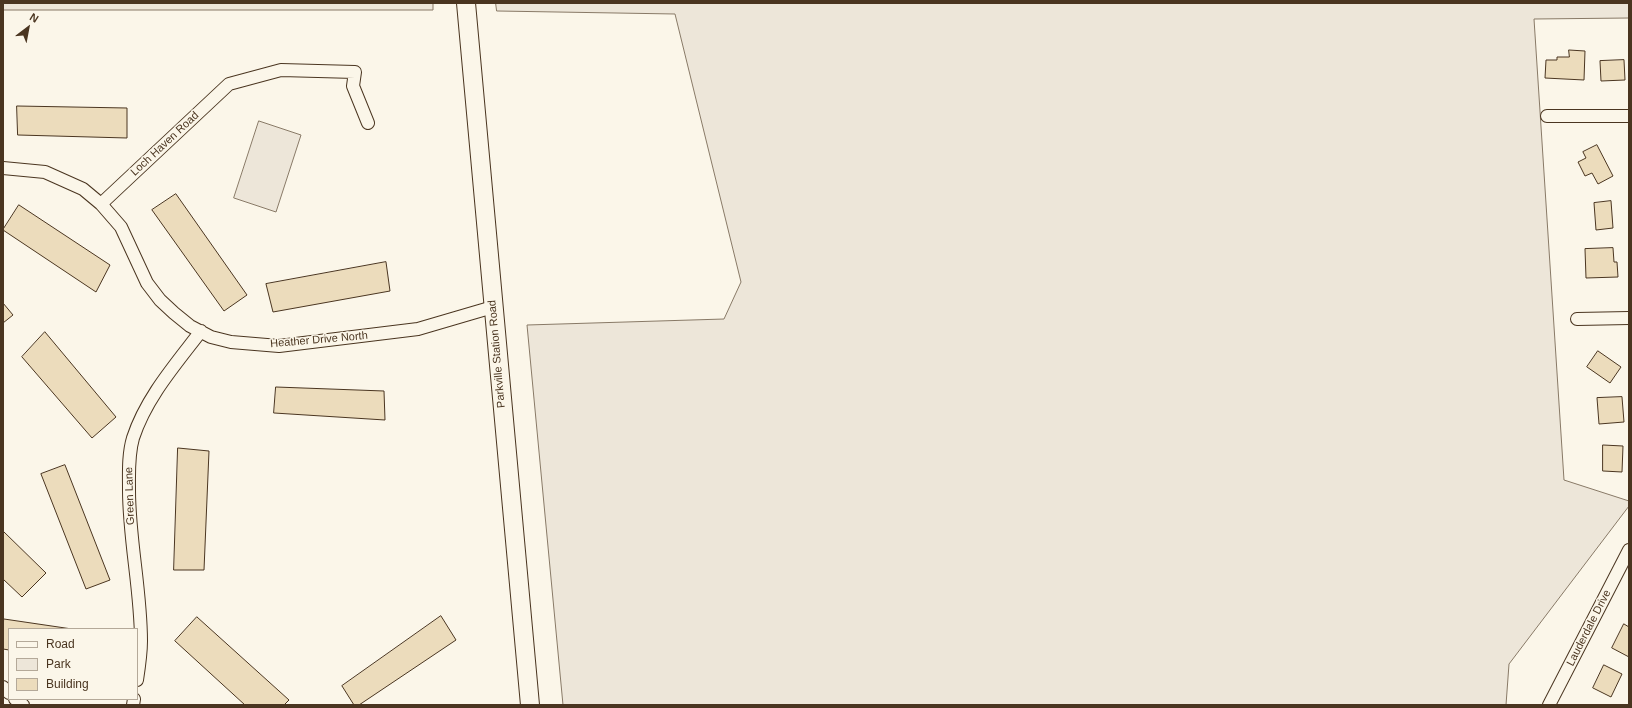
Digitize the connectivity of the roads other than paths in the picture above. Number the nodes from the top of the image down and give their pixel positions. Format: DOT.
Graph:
graph roads {
  1 [pos="466,3"];
  2 [pos="1547,116"];
  3 [pos="1629,116"];
  4 [pos="368,123"];
  5 [pos="3,168"];
  6 [pos="101,204"];
  7 [pos="493,307"];
  8 [pos="1629,318"];
  9 [pos="1577,319"];
  10 [pos="201,331"];
  11 [pos="1629,550"];
  12 [pos="138,670"];
  13 [pos="530,705"];
  14 [pos="1549,705"];
  1 -- 7 [label="main road, Parkville Station Road"];
  2 -- 3 [label="street"];
  4 -- 6 [label="street, Loch Haven Road"];
  5 -- 6 [label="street, Heather Drive North"];
  6 -- 10 [label="street, Heather Drive North"];
  7 -- 10 [label="street, Heather Drive North"];
  7 -- 13 [label="main road, Parkville Station Road"];
  8 -- 9 [label="street"];
  10 -- 12 [label="street, Green Lane"];
  11 -- 14 [label="street, Lauderdale Drive"];
}
